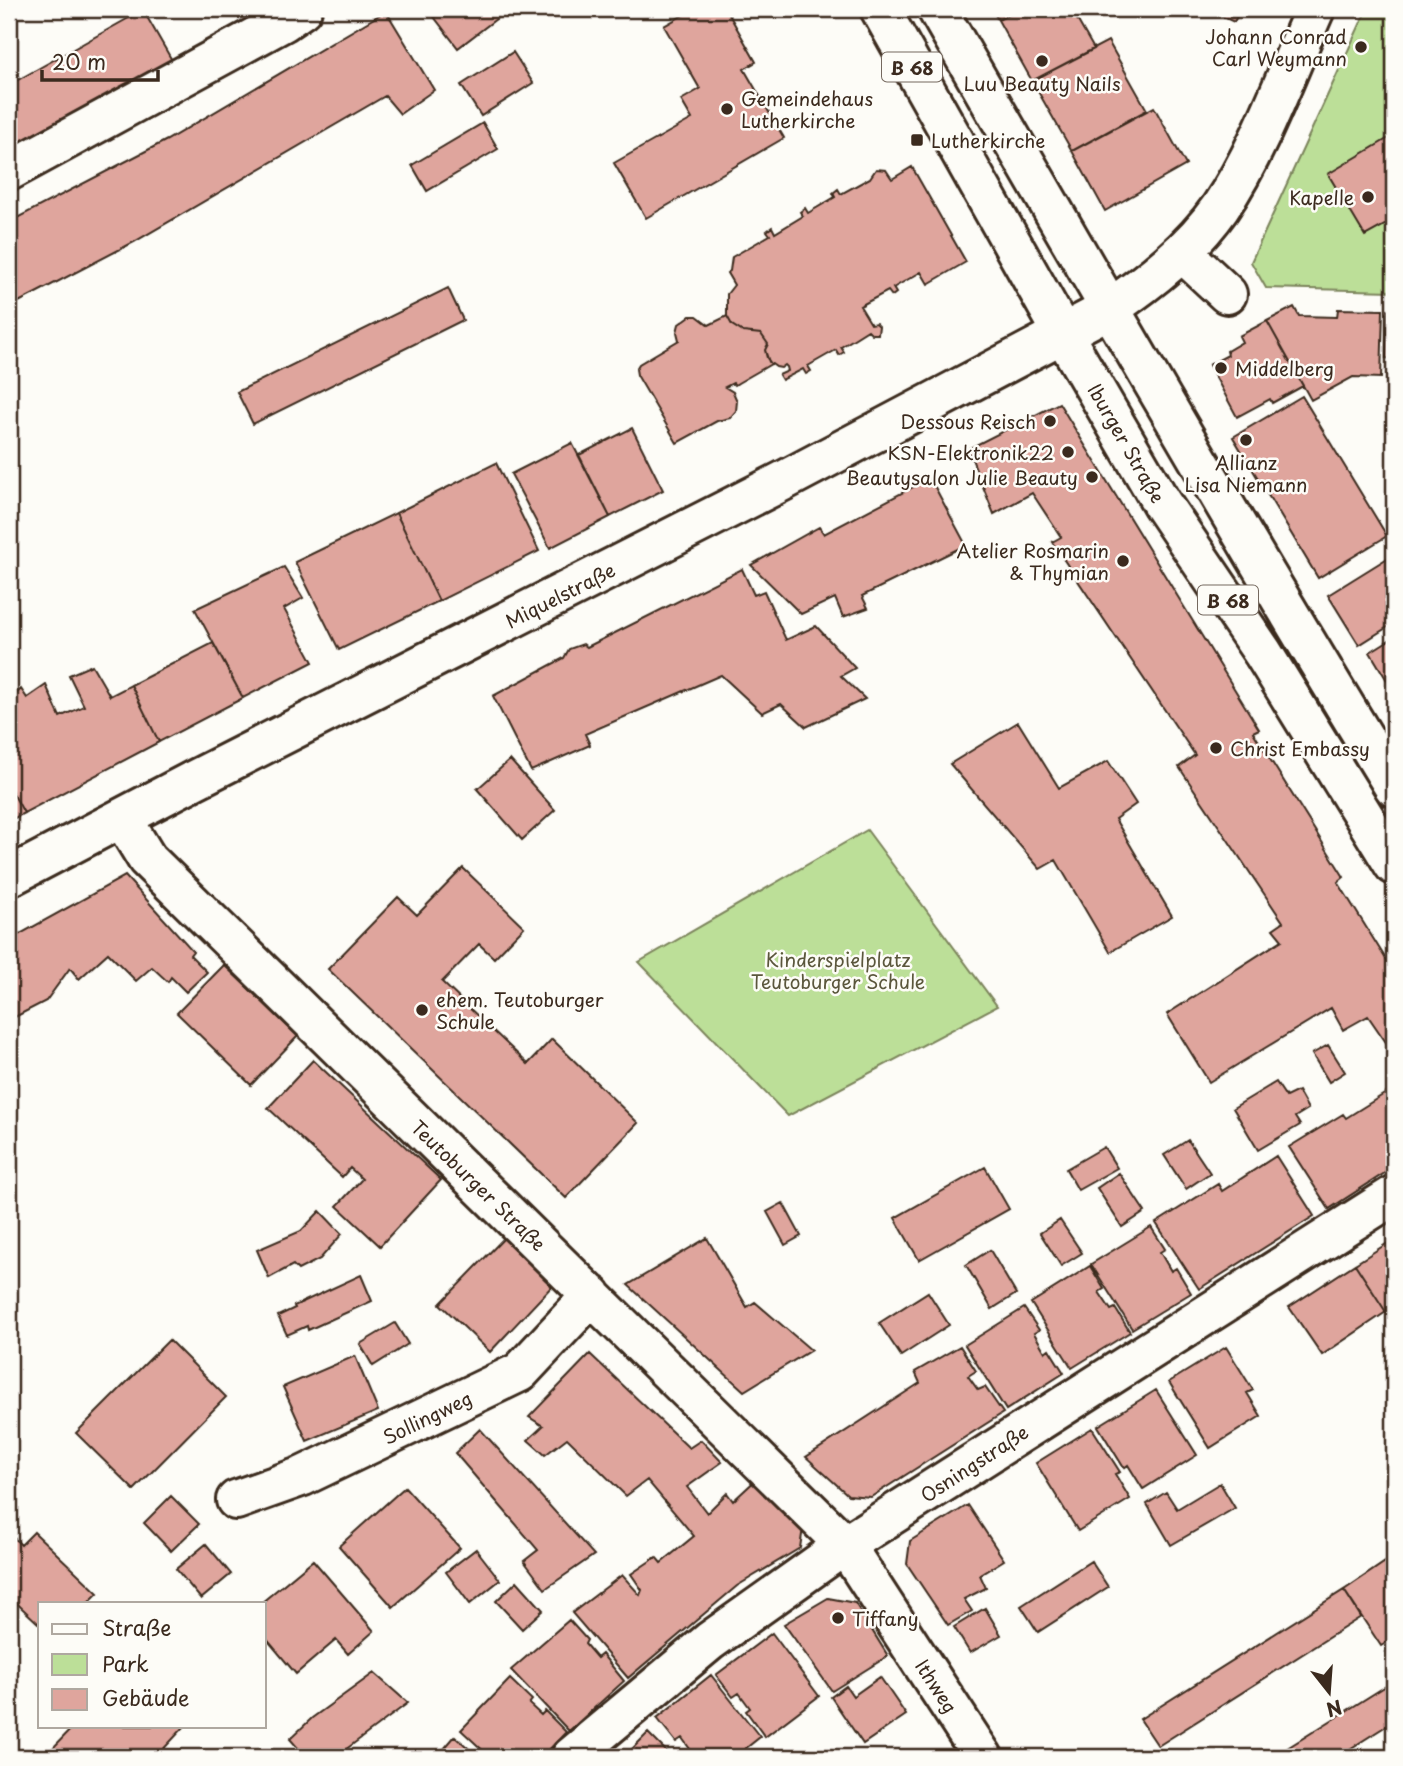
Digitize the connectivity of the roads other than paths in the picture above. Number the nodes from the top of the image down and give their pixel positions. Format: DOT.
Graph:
graph roads {
  1 [pos="880,9"];
  2 [pos="937,9"];
  3 [pos="1315,9"];
  4 [pos="287,13"];
  5 [pos="9,171"];
  6 [pos="1182,252"];
  7 [pos="1227,294"];
  8 [pos="1109,309"];
  9 [pos="1063,334"];
  10 [pos="1394,787"];
  11 [pos="122,818"];
  12 [pos="1394,865"];
  13 [pos="9,877"];
  14 [pos="1394,1195"];
  15 [pos="592,1295"];
  16 [pos="236,1500"];
  17 [pos="845,1545"];
  18 [pos="571,1757"];
  19 [pos="983,1757"];
  1 -- 9 [label="street, Iburger Straße / B 68"];
  2 -- 8 [label="street, B 68"];
  3 -- 6 [label="street, Miquelstraße"];
  4 -- 5 [label="street"];
  6 -- 7 [label="street"];
  6 -- 8 [label="street, Miquelstraße"];
  8 -- 9 [label="street, Miquelstraße"];
  8 -- 10 [label="street, B 68"];
  9 -- 11 [label="street, Miquelstraße"];
  9 -- 12 [label="street, Iburger Straße / B 68"];
  11 -- 13 [label="street, Miquelstraße"];
  11 -- 15 [label="street, Teutoburger Straße"];
  14 -- 17 [label="street, Osningstraße"];
  15 -- 16 [label="street, Sollingweg"];
  15 -- 17 [label="street, Teutoburger Straße"];
  17 -- 18 [label="street, Osningstraße"];
  17 -- 19 [label="street, Ithweg"];
}
